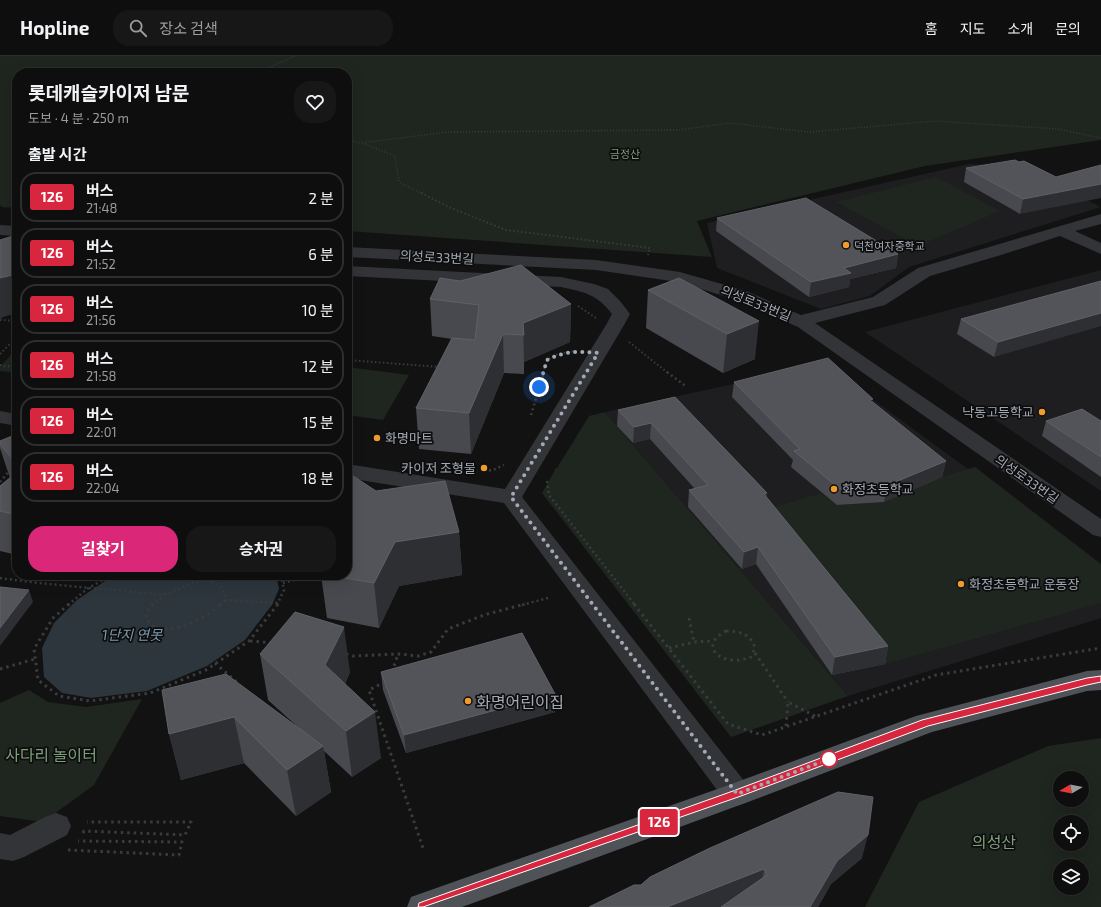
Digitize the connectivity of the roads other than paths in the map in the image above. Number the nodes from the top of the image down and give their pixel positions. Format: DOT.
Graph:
graph roads {
  1 [pos="1101,219"];
  2 [pos="0,230"];
  3 [pos="1061,230"];
  4 [pos="12,231"];
  5 [pos="1101,249"];
  6 [pos="352,252"];
  7 [pos="352,271"];
  8 [pos="800,321"];
  9 [pos="352,472"];
  10 [pos="511,497"];
  11 [pos="1101,530"];
  12 [pos="1101,680"];
  13 [pos="737,794"];
  14 [pos="58,838"];
  15 [pos="0,846"];
  16 [pos="424,907"];
  1 -- 3 [label="street"];
  2 -- 4 [label="street"];
  3 -- 5 [label="street"];
  3 -- 8 [label="street"];
  6 -- 8 [label="street, 의성로33번길"];
  7 -- 10 [label="street"];
  8 -- 11 [label="street, 의성로33번길"];
  9 -- 10 [label="street"];
  10 -- 13 [label="street"];
  12 -- 13 [label="main road"];
  13 -- 16 [label="main road"];
  14 -- 15 [label="street"];
}
